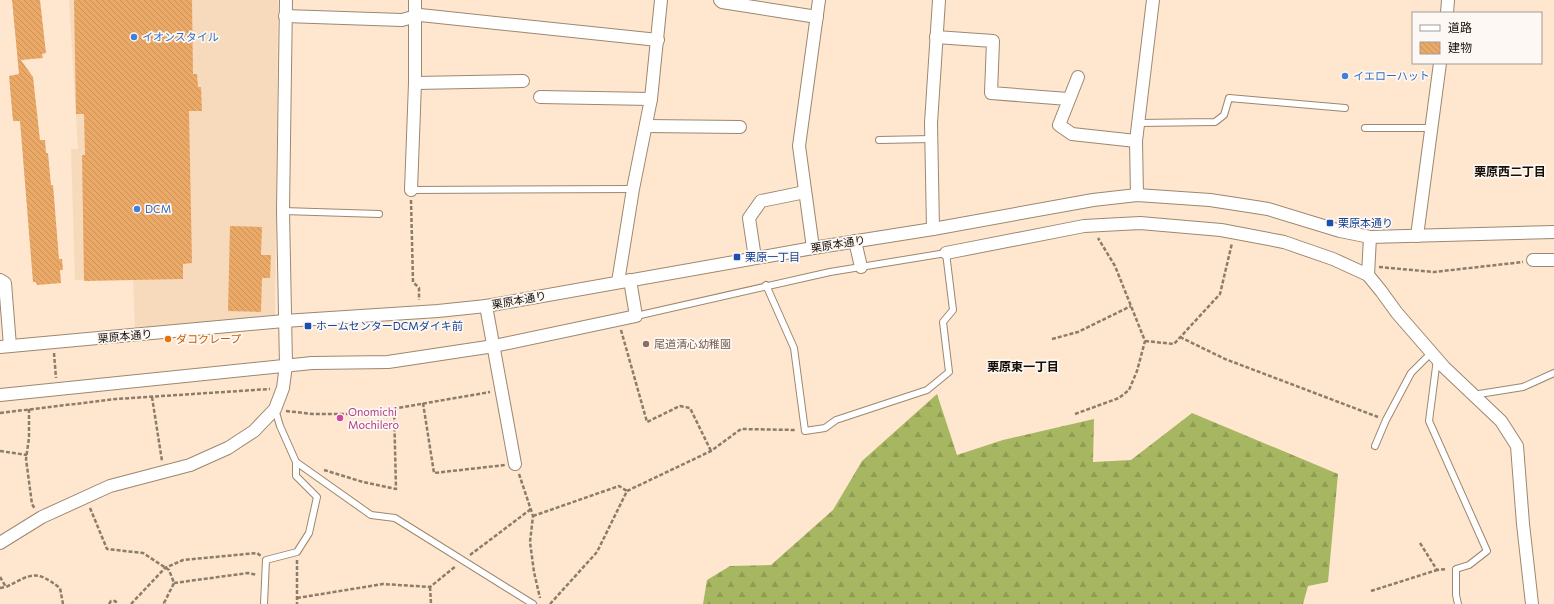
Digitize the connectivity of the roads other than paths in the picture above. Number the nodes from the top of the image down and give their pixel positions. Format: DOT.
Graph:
graph roads {
  1 [pos="286,0"];
  2 [pos="415,0"];
  3 [pos="661,0"];
  4 [pos="720,0"];
  5 [pos="819,0"];
  6 [pos="939,0"];
  7 [pos="1153,0"];
  8 [pos="1448,0"];
  9 [pos="1447,12"];
  10 [pos="285,16"];
  11 [pos="414,17"];
  12 [pos="817,17"];
  13 [pos="936,37"];
  14 [pos="658,40"];
  15 [pos="1440,64"];
  16 [pos="1078,78"];
  17 [pos="523,81"];
  18 [pos="415,83"];
  19 [pos="540,97"];
  20 [pos="651,99"];
  21 [pos="1068,99"];
  22 [pos="1345,108"];
  23 [pos="1138,123"];
  24 [pos="646,126"];
  25 [pos="740,127"];
  26 [pos="1365,128"];
  27 [pos="1431,128"];
  28 [pos="932,139"];
  29 [pos="879,140"];
  30 [pos="1136,141"];
  31 [pos="633,189"];
  32 [pos="411,190"];
  33 [pos="805,192"];
  34 [pos="1137,195"];
  35 [pos="283,211"];
  36 [pos="379,214"];
  37 [pos="933,229"];
  38 [pos="1554,232"];
  39 [pos="1417,236"];
  40 [pos="1370,237"];
  41 [pos="855,241"];
  42 [pos="813,248"];
  43 [pos="946,253"];
  44 [pos="755,258"];
  45 [pos="1533,260"];
  46 [pos="1554,260"];
  47 [pos="861,267"];
  48 [pos="1368,271"];
  49 [pos="0,280"];
  50 [pos="630,280"];
  51 [pos="618,282"];
  52 [pos="766,285"];
  53 [pos="486,306"];
  54 [pos="636,316"];
  55 [pos="284,321"];
  56 [pos="494,346"];
  57 [pos="5,347"];
  58 [pos="1434,356"];
  59 [pos="286,365"];
  60 [pos="1554,373"];
  61 [pos="0,395"];
  62 [pos="1473,395"];
  63 [pos="275,409"];
  64 [pos="1375,446"];
  65 [pos="296,462"];
  66 [pos="515,464"];
  67 [pos="0,543"];
  68 [pos="264,604"];
  69 [pos="533,604"];
  70 [pos="1458,604"];
  71 [pos="1532,604"];
  1 -- 10 [label="street"];
  2 -- 11 [label="street"];
  3 -- 14 [label="street"];
  4 -- 12 [label="street"];
  5 -- 12 [label="street"];
  6 -- 13 [label="street"];
  7 -- 23 [label="street"];
  8 -- 9 [label="street"];
  10 -- 11 [label="street"];
  10 -- 35 [label="street"];
  11 -- 14 [label="street"];
  11 -- 18 [label="street"];
  12 -- 33 [label="street"];
  13 -- 21 [label="street"];
  13 -- 28 [label="street"];
  14 -- 20 [label="street"];
  15 -- 27 [label="street"];
  16 -- 21 [label="street"];
  17 -- 18 [label="street"];
  18 -- 32 [label="street"];
  19 -- 20 [label="street"];
  20 -- 24 [label="street"];
  21 -- 30 [label="street"];
  22 -- 23 [label="lane"];
  23 -- 30 [label="street"];
  24 -- 25 [label="street"];
  24 -- 31 [label="street"];
  26 -- 27 [label="lane"];
  27 -- 39 [label="street"];
  28 -- 29 [label="lane"];
  28 -- 37 [label="street"];
  30 -- 34 [label="street"];
  31 -- 32 [label="lane"];
  31 -- 51 [label="street"];
  33 -- 42 [label="street"];
  33 -- 44 [label="street"];
  34 -- 37 [label="street, 栗原本通り"];
  34 -- 40 [label="street, 栗原本通り"];
  35 -- 36 [label="lane"];
  35 -- 55 [label="street"];
  37 -- 41 [label="street, 栗原本通り"];
  38 -- 39 [label="street, 栗原本通り"];
  39 -- 40 [label="street, 栗原本通り"];
  40 -- 48 [label="street"];
  41 -- 42 [label="street, 栗原本通り"];
  41 -- 47 [label="street"];
  42 -- 44 [label="street, 栗原本通り"];
  43 -- 47 [label="lane"];
  43 -- 48 [label="street"];
  43 -- 52 [label="lane"];
  44 -- 50 [label="street, 栗原本通り"];
  45 -- 46 [label="street"];
  47 -- 52 [label="lane"];
  48 -- 58 [label="street"];
  49 -- 57 [label="street"];
  50 -- 51 [label="street, 栗原本通り"];
  50 -- 54 [label="street"];
  51 -- 53 [label="street, 栗原本通り"];
  52 -- 54 [label="lane"];
  53 -- 55 [label="street, 栗原本通り"];
  53 -- 56 [label="street"];
  54 -- 56 [label="street"];
  55 -- 57 [label="street, 栗原本通り"];
  55 -- 59 [label="street"];
  56 -- 59 [label="street"];
  56 -- 66 [label="street"];
  58 -- 62 [label="street"];
  58 -- 64 [label="lane"];
  58 -- 70 [label="lane"];
  59 -- 61 [label="street"];
  59 -- 63 [label="street"];
  60 -- 62 [label="lane"];
  62 -- 71 [label="street"];
  63 -- 65 [label="lane"];
  63 -- 67 [label="street"];
  65 -- 68 [label="lane"];
  65 -- 69 [label="lane"];
}
